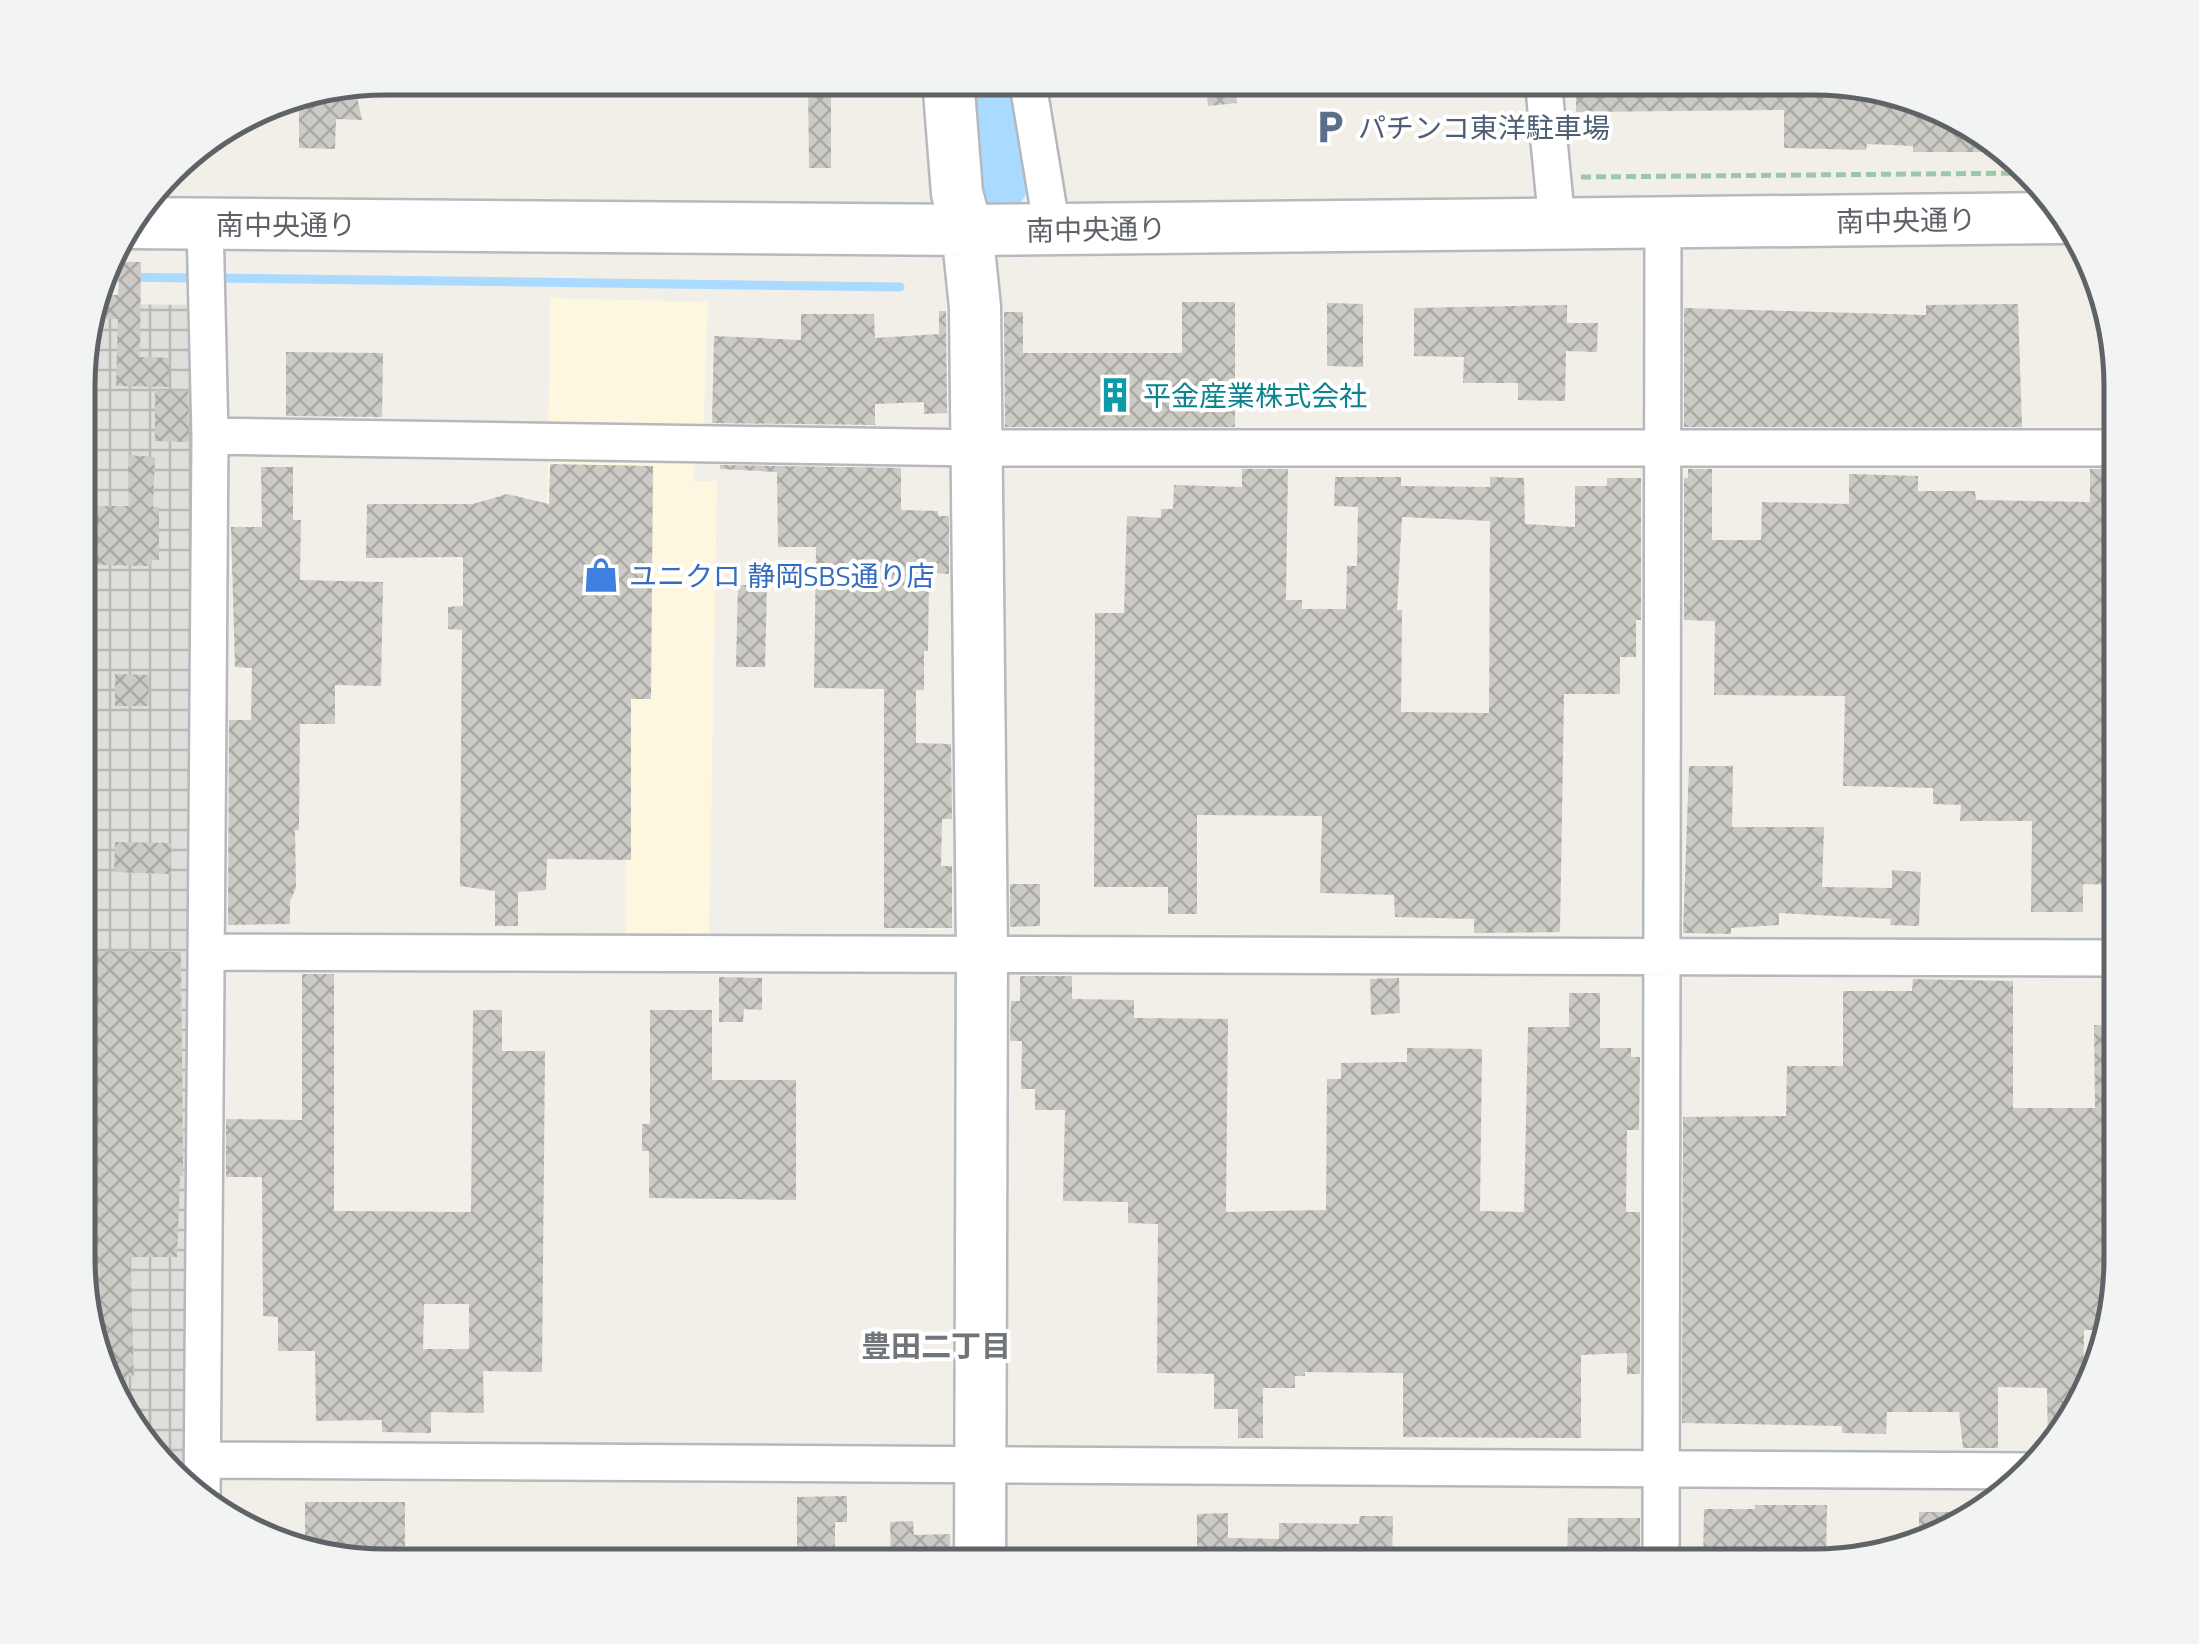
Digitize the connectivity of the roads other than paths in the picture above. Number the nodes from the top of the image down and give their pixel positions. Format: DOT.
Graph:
graph roads {
  1 [pos="949,95"];
  2 [pos="1030,95"];
  3 [pos="1545,96"];
  4 [pos="2050,218"];
  5 [pos="145,223"];
  6 [pos="1664,223"];
  7 [pos="205,224"];
  8 [pos="1557,224"];
  9 [pos="1052,229"];
  10 [pos="967,230"];
  11 [pos="210,436"];
  12 [pos="1664,445"];
  13 [pos="978,448"];
  14 [pos="2103,448"];
  15 [pos="982,951"];
  16 [pos="206,952"];
  17 [pos="1663,957"];
  18 [pos="2103,958"];
  19 [pos="202,1460"];
  20 [pos="980,1464"];
  21 [pos="1662,1468"];
  22 [pos="2012,1470"];
  23 [pos="202,1483"];
  24 [pos="980,1548"];
  25 [pos="1661,1549"];
  1 -- 10 [label="street"];
  2 -- 9 [label="street"];
  3 -- 8 [label="street"];
  4 -- 6 [label="street, 南中央通り"];
  5 -- 7 [label="street, 南中央通り"];
  6 -- 8 [label="street, 南中央通り"];
  6 -- 12 [label="street"];
  7 -- 10 [label="street, 南中央通り"];
  7 -- 11 [label="street"];
  8 -- 9 [label="street, 南中央通り"];
  9 -- 10 [label="street, 南中央通り"];
  10 -- 13 [label="street"];
  11 -- 13 [label="street"];
  11 -- 16 [label="street"];
  12 -- 13 [label="street"];
  12 -- 14 [label="street"];
  12 -- 17 [label="street"];
  13 -- 15 [label="street"];
  15 -- 16 [label="street"];
  15 -- 17 [label="street"];
  15 -- 20 [label="street"];
  16 -- 19 [label="street"];
  17 -- 18 [label="street"];
  17 -- 21 [label="street"];
  19 -- 20 [label="street"];
  19 -- 23 [label="street"];
  20 -- 21 [label="street"];
  20 -- 24 [label="street"];
  21 -- 22 [label="street"];
  21 -- 25 [label="street"];
}
